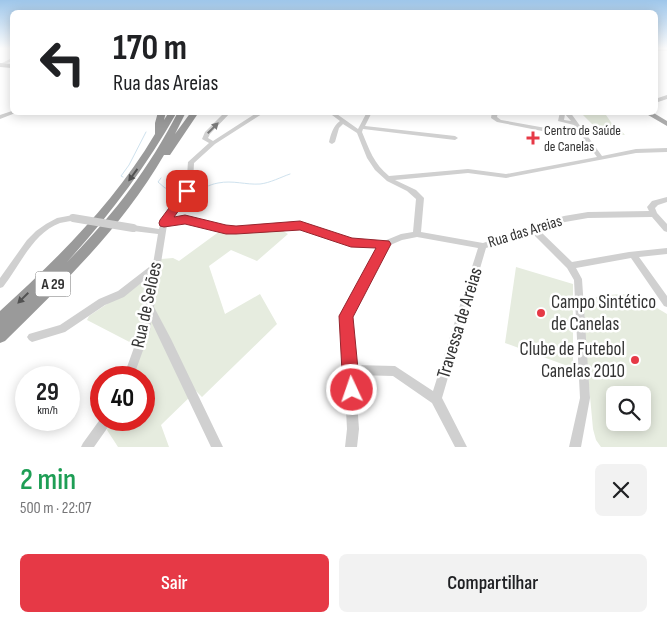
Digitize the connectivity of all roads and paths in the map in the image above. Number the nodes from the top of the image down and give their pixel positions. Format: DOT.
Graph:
graph roads {
  1 [pos="161,115"];
  2 [pos="170,115"];
  3 [pos="180,115"];
  4 [pos="193,115"];
  5 [pos="226,115"];
  6 [pos="258,115"];
  7 [pos="334,115"];
  8 [pos="368,115"];
  9 [pos="494,115"];
  10 [pos="564,115"];
  11 [pos="568,115"];
  12 [pos="651,115"];
  13 [pos="342,122"];
  14 [pos="575,124"];
  15 [pos="667,124"];
  16 [pos="361,130"];
  17 [pos="583,133"];
  18 [pos="160,134"];
  19 [pos="455,138"];
  20 [pos="332,142"];
  21 [pos="213,143"];
  22 [pos="594,147"];
  23 [pos="667,150"];
  24 [pos="618,154"];
  25 [pos="601,158"];
  26 [pos="153,166"];
  27 [pos="389,178"];
  28 [pos="667,199"];
  29 [pos="654,214"];
  30 [pos="163,227"];
  31 [pos="533,229"];
  32 [pos="667,229"];
  33 [pos="418,234"];
  34 [pos="385,244"];
  35 [pos="483,246"];
  36 [pos="667,251"];
  37 [pos="633,255"];
  38 [pos="156,265"];
  39 [pos="570,266"];
  40 [pos="0,284"];
  41 [pos="667,303"];
  42 [pos="150,309"];
  43 [pos="0,320"];
  44 [pos="0,336"];
  45 [pos="32,337"];
  46 [pos="132,366"];
  47 [pos="351,370"];
  48 [pos="436,399"];
  49 [pos="99,431"];
  50 [pos="88,447"];
  51 [pos="217,447"];
  52 [pos="351,447"];
  53 [pos="461,447"];
  54 [pos="575,447"];
  1 -- 18 [label="highway"];
  2 -- 18 [label="highway, A 29"];
  3 -- 26 [label="highway, A 29"];
  4 -- 26 [label="highway"];
  21 -- 5 [label="street, one-way"];
  6 -- 21 [label="street"];
  7 -- 13 [label="street"];
  8 -- 16 [label="street"];
  9 -- 17 [label="street"];
  10 -- 14 [label="street"];
  11 -- 14 [label="street"];
  12 -- 15 [label="main road"];
  13 -- 16 [label="street"];
  13 -- 20 [label="street"];
  14 -- 17 [label="street"];
  16 -- 19 [label="street"];
  16 -- 27 [label="street"];
  17 -- 22 [label="street"];
  18 -- 43 [label="highway, A 29, one-way"];
  21 -- 30 [label="street"];
  22 -- 24 [label="street"];
  22 -- 25 [label="street"];
  23 -- 24 [label="street"];
  24 -- 25 [label="street"];
  25 -- 27 [label="street"];
  26 -- 44 [label="highway, A 29"];
  27 -- 33 [label="street"];
  28 -- 29 [label="street"];
  29 -- 31 [label="street, Rua das Areias"];
  29 -- 32 [label="street"];
  30 -- 34 [label="street, Rua das Areias"];
  30 -- 38 [label="street, Rua de Selões"];
  30 -- 40 [label="street, Rua das Areias, bridge"];
  31 -- 35 [label="street, Rua das Areias"];
  31 -- 39 [label="street"];
  33 -- 34 [label="street, Rua das Areias"];
  33 -- 35 [label="street, Rua das Areias"];
  34 -- 47 [label="street"];
  35 -- 48 [label="street, Travessa de Areias"];
  36 -- 37 [label="street"];
  37 -- 39 [label="street"];
  37 -- 41 [label="street"];
  38 -- 42 [label="street, Rua de Selões"];
  38 -- 45 [label="street"];
  39 -- 54 [label="street"];
  42 -- 46 [label="street, Rua de Selões"];
  42 -- 51 [label="street"];
  47 -- 48 [label="street"];
  47 -- 52 [label="street"];
  48 -- 53 [label="street"];
  49 -- 50 [label="street"];
}
